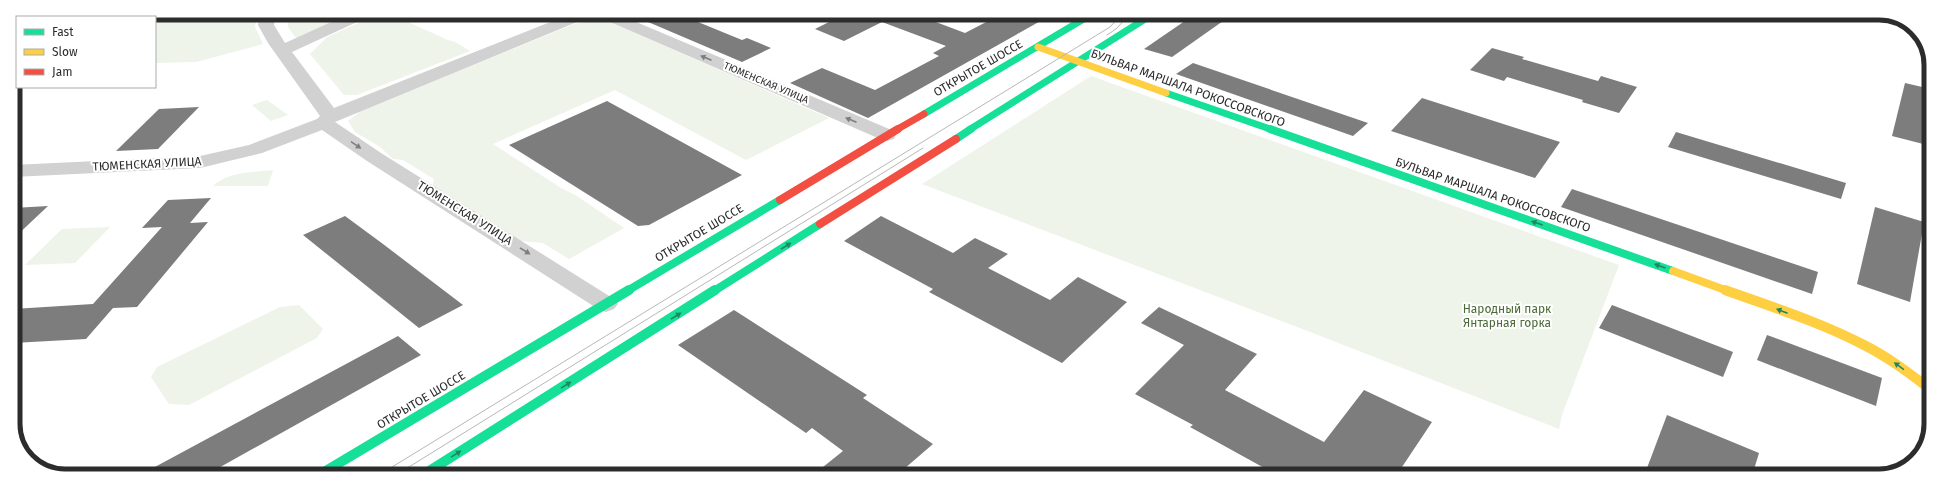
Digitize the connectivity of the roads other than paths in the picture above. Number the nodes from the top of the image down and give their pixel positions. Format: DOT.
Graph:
graph roads {
  1 [pos="267,20"];
  2 [pos="349,20"];
  3 [pos="571,20"];
  4 [pos="616,20"];
  5 [pos="1082,20"];
  6 [pos="1144,20"];
  7 [pos="1038,47"];
  8 [pos="281,51"];
  9 [pos="1079,61"];
  10 [pos="327,119"];
  11 [pos="887,135"];
  12 [pos="20,171"];
  13 [pos="606,304"];
  14 [pos="1924,385"];
  15 [pos="329,469"];
  16 [pos="433,469"];
  1 -- 8 [label="street"];
  2 -- 8 [label="street"];
  3 -- 10 [label="street, ТЮМЕНСКАЯ УЛИЦА"];
  11 -- 4 [label="street, ТЮМЕНСКАЯ УЛИЦА, one-way"];
  5 -- 7 [label="street, ОТКРЫТОЕ ШОССЕ"];
  6 -- 9 [label="street"];
  7 -- 9 [label="street, БУЛЬВАР МАРШАЛА РОКОССОВСКОГО"];
  7 -- 11 [label="street, ОТКРЫТОЕ ШОССЕ"];
  8 -- 10 [label="street"];
  14 -- 9 [label="street, БУЛЬВАР МАРШАЛА РОКОССОВСКОГО, one-way"];
  16 -- 9 [label="street, one-way"];
  10 -- 12 [label="street, ТЮМЕНСКАЯ УЛИЦА"];
  10 -- 13 [label="street, ТЮМЕНСКАЯ УЛИЦА, one-way"];
  11 -- 13 [label="street, ОТКРЫТОЕ ШОССЕ"];
  13 -- 15 [label="street, ОТКРЫТОЕ ШОССЕ"];
}
